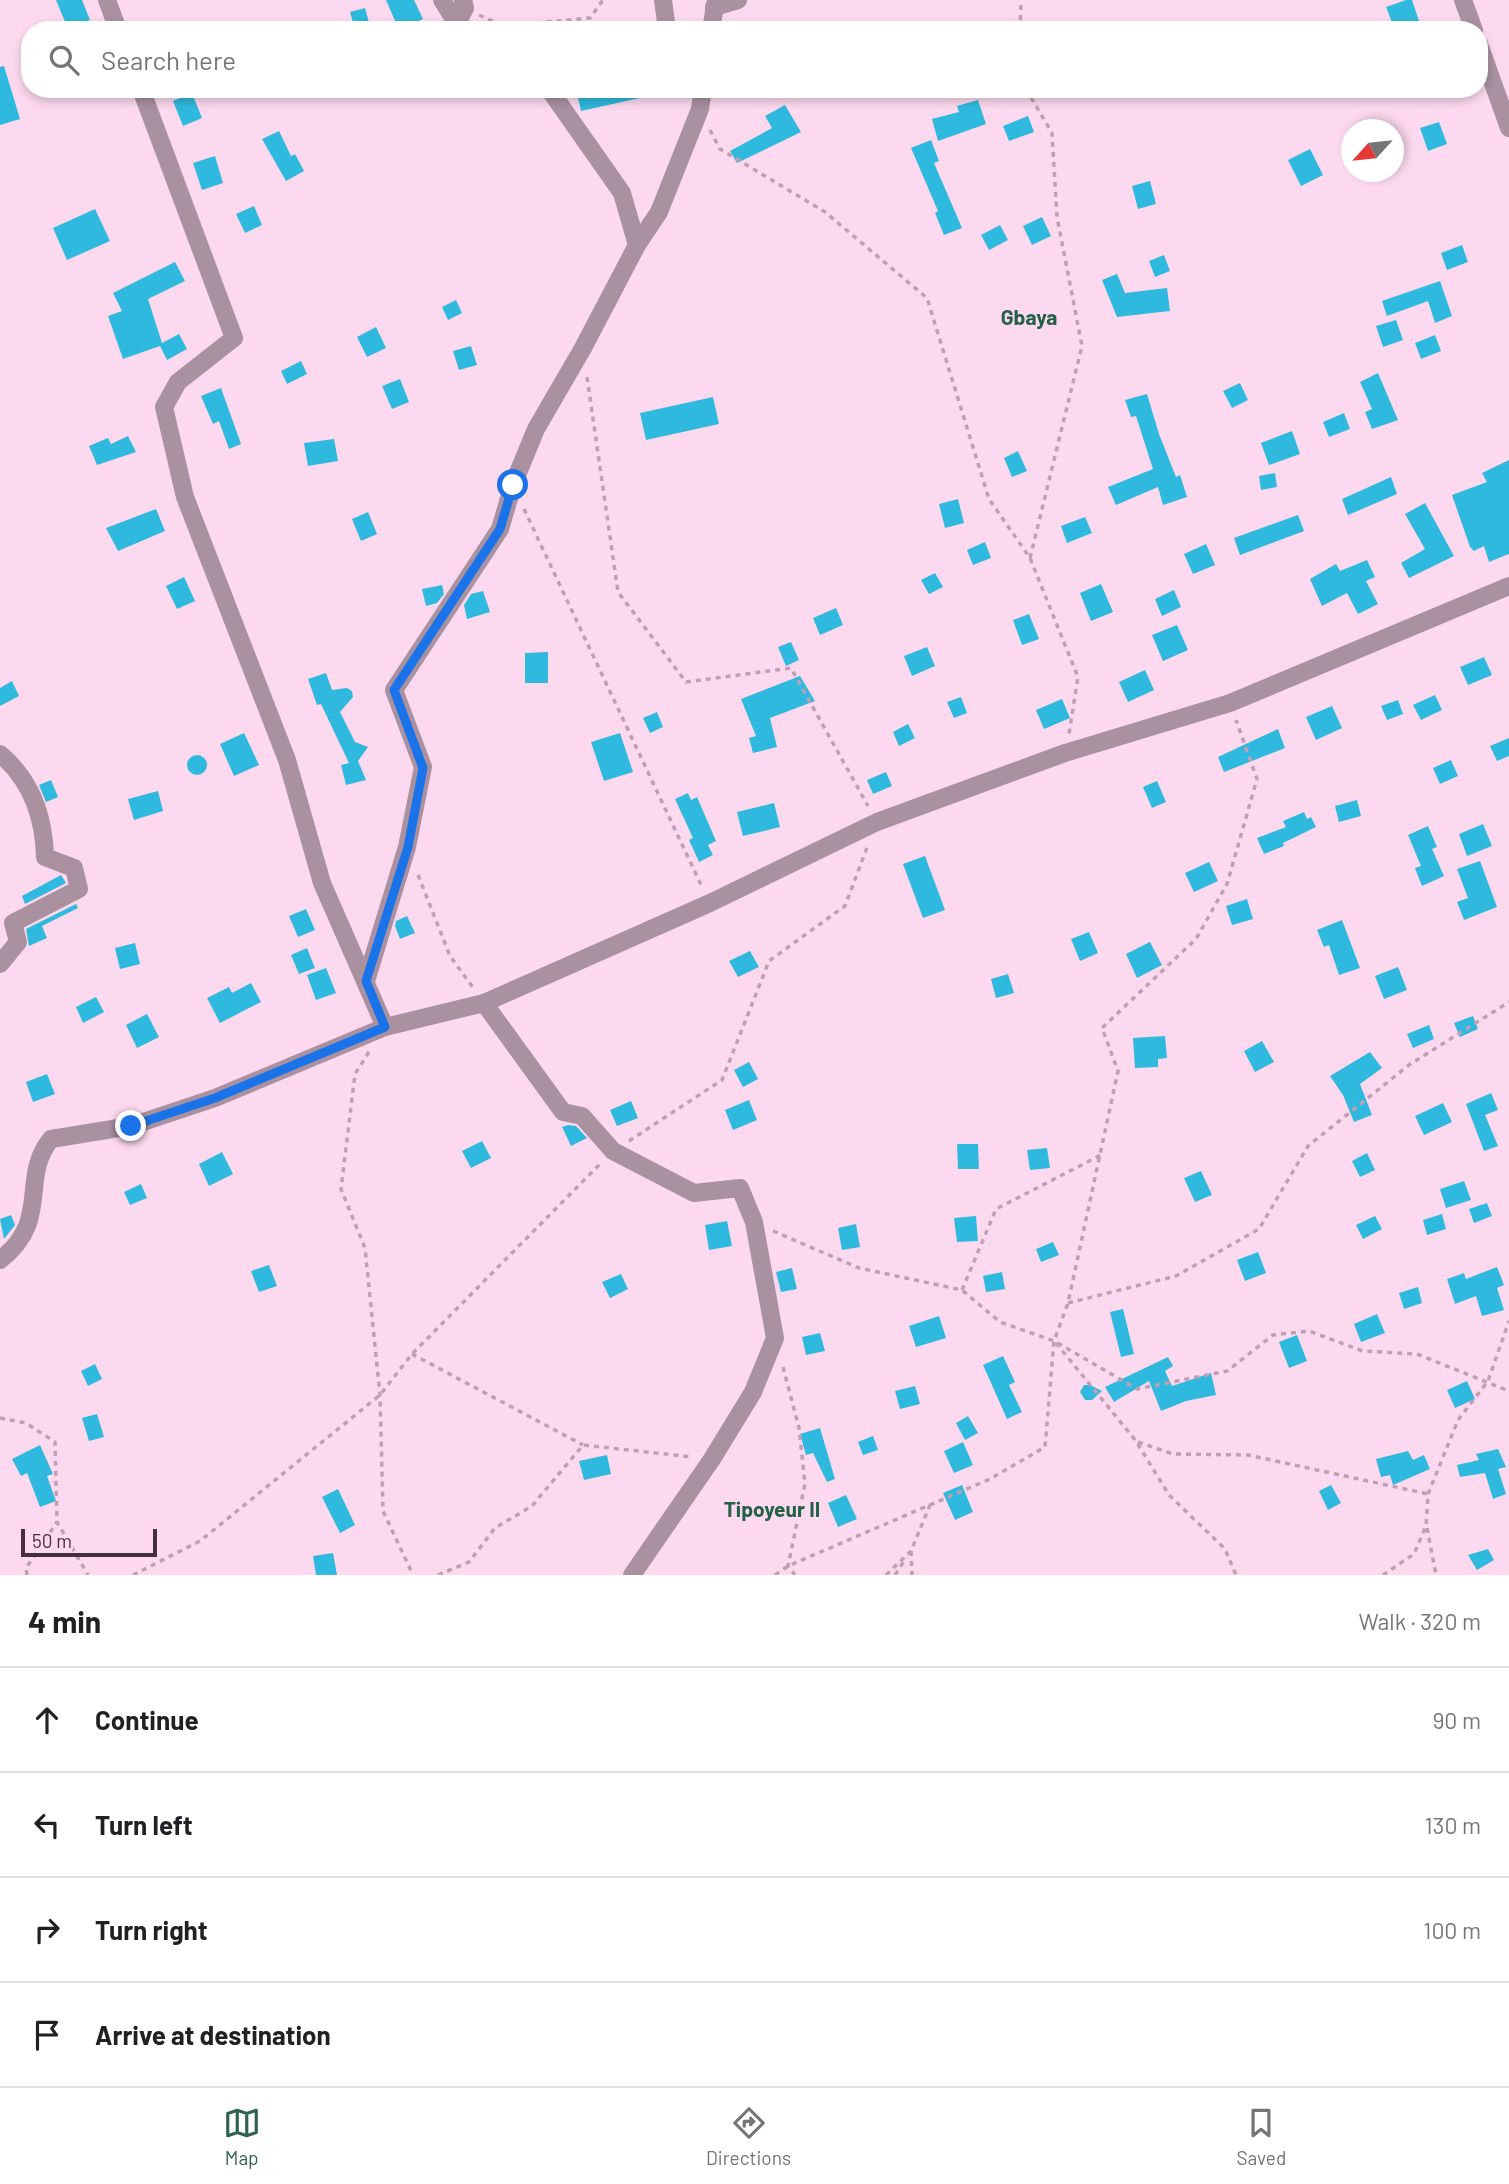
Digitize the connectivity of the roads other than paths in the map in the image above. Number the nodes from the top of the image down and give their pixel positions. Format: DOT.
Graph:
graph roads {
  1 [pos="107,0"];
  2 [pos="442,0"];
  3 [pos="663,0"];
  4 [pos="738,0"];
  5 [pos="1463,0"];
  6 [pos="715,4"];
  7 [pos="463,15"];
  8 [pos="115,21"];
  9 [pos="666,21"];
  10 [pos="1471,21"];
  11 [pos="1488,69"];
  12 [pos="144,98"];
  13 [pos="555,98"];
  14 [pos="695,98"];
  15 [pos="702,98"];
  16 [pos="700,109"];
  17 [pos="1509,128"];
  18 [pos="637,245"];
  19 [pos="1509,586"];
  20 [pos="0,754"];
  21 [pos="0,964"];
  22 [pos="366,981"];
  23 [pos="484,1003"];
  24 [pos="385,1027"];
  25 [pos="0,1260"];
  26 [pos="632,1575"];
  1 -- 8 [label="street"];
  2 -- 7 [label="street"];
  3 -- 9 [label="street"];
  4 -- 6 [label="street"];
  5 -- 10 [label="street"];
  11 -- 17 [label="street"];
  12 -- 22 [label="street"];
  13 -- 18 [label="street"];
  14 -- 16 [label="street"];
  15 -- 16 [label="street"];
  16 -- 18 [label="street"];
  18 -- 22 [label="street"];
  19 -- 23 [label="street"];
  20 -- 21 [label="street"];
  22 -- 24 [label="street"];
  23 -- 24 [label="street"];
  23 -- 26 [label="street"];
  24 -- 25 [label="street"];
}
